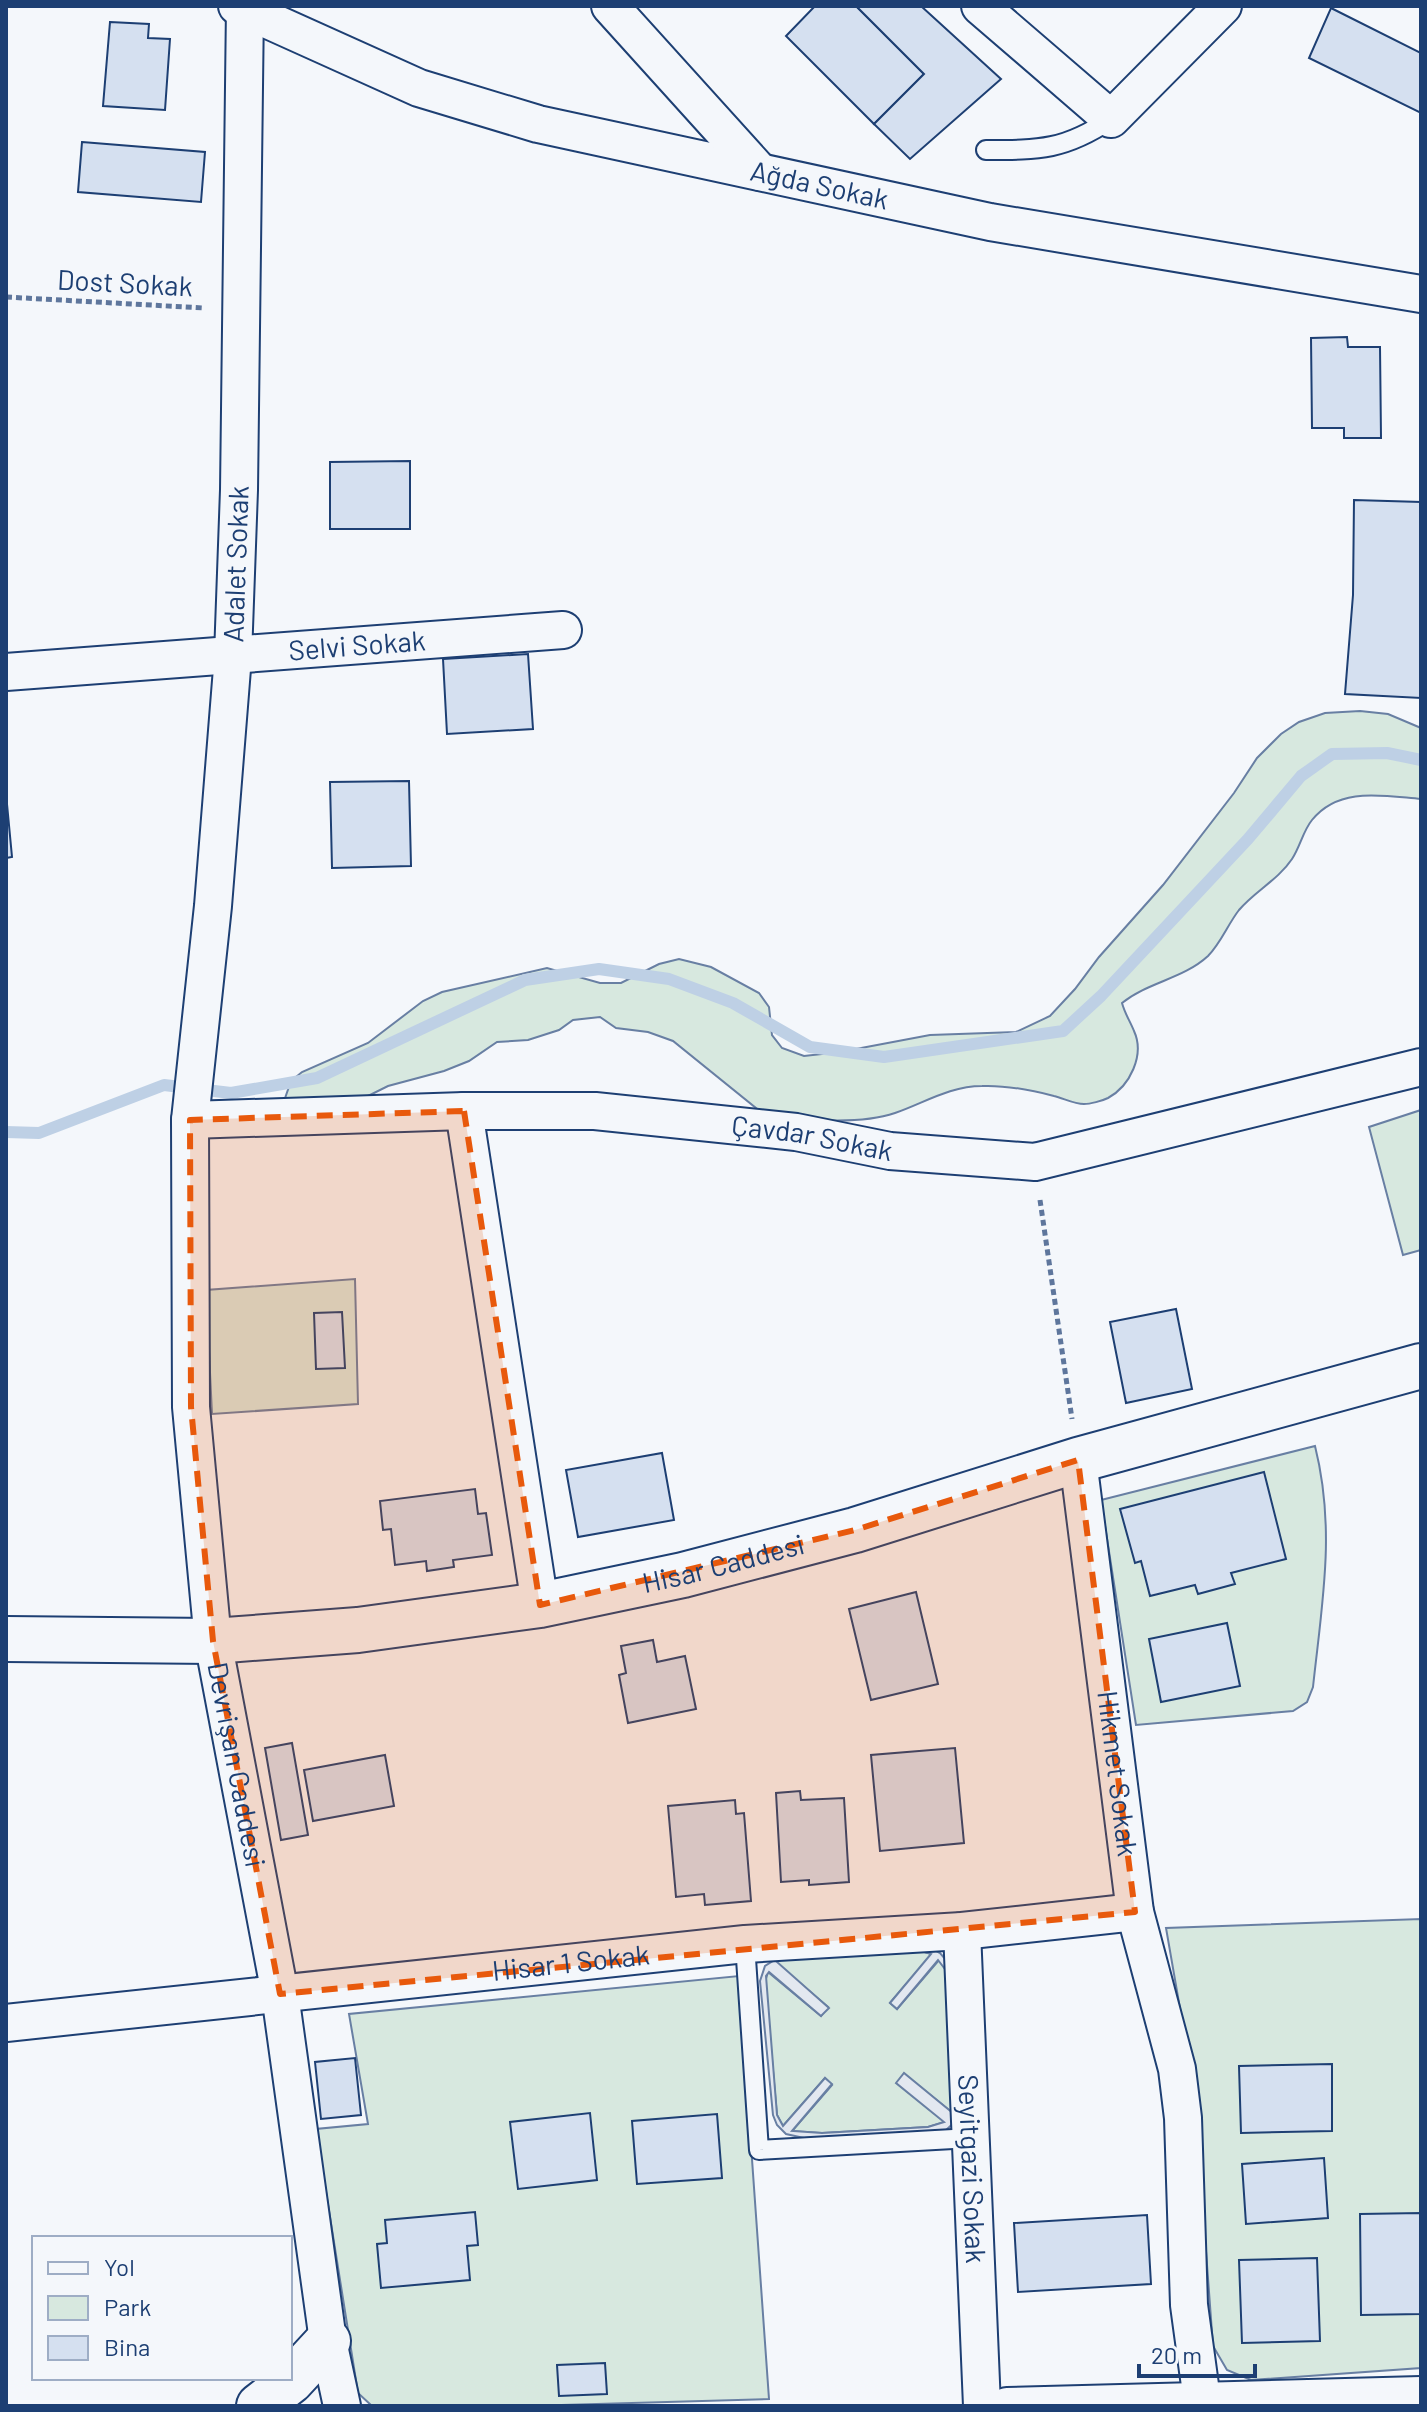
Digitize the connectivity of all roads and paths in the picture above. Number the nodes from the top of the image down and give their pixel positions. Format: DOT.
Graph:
graph roads {
  1 [pos="610,6"];
  2 [pos="980,6"];
  3 [pos="1223,6"];
  4 [pos="242,7"];
  5 [pos="1111,119"];
  6 [pos="986,150"];
  7 [pos="760,172"];
  8 [pos="1421,294"];
  9 [pos="6,297"];
  10 [pos="241,310"];
  11 [pos="563,630"];
  12 [pos="233,656"];
  13 [pos="6,672"];
  14 [pos="1421,1067"];
  15 [pos="464,1111"];
  16 [pos="191,1115"];
  17 [pos="1035,1162"];
  18 [pos="1421,1366"];
  19 [pos="1078,1460"];
  20 [pos="540,1605"];
  21 [pos="6,1639"];
  22 [pos="213,1641"];
  23 [pos="1135,1912"];
  24 [pos="962,1931"];
  25 [pos="745,1944"];
  26 [pos="280,1994"];
  27 [pos="6,2023"];
  28 [pos="971,2138"];
  29 [pos="328,2341"];
  30 [pos="292,2380"];
  31 [pos="292,2380"];
  32 [pos="1421,2395"];
  33 [pos="1202,2400"];
  34 [pos="259,2406"];
  35 [pos="342,2406"];
  36 [pos="982,2406"];
  37 [pos="1007,2406"];
  1 -- 7 [label="street"];
  2 -- 5 [label="street"];
  3 -- 5 [label="street"];
  4 -- 7 [label="street, Ağda Sokak"];
  4 -- 10 [label="street, Adalet Sokak"];
  5 -- 6 [label="lane"];
  7 -- 8 [label="street, Ağda Sokak"];
  9 -- 10 [label="path, Dost Sokak"];
  10 -- 12 [label="street, Adalet Sokak"];
  11 -- 12 [label="street, Selvi Sokak"];
  12 -- 13 [label="street, Selvi Sokak"];
  12 -- 16 [label="street, Adalet Sokak"];
  14 -- 17 [label="street, Çavdar Sokak"];
  15 -- 16 [label="street, Çavdar Sokak"];
  15 -- 17 [label="street, Çavdar Sokak"];
  15 -- 20 [label="street"];
  16 -- 22 [label="street, Devrişan Caddesi"];
  17 -- 19 [label="path"];
  18 -- 19 [label="street, Hisar Caddesi"];
  19 -- 20 [label="street, Hisar Caddesi"];
  19 -- 23 [label="street, Hikmet Sokak"];
  20 -- 22 [label="street, Hisar Caddesi"];
  21 -- 22 [label="street, Hisar Caddesi"];
  22 -- 26 [label="street, Devrişan Caddesi"];
  23 -- 24 [label="street, Hisar 1 Sokak"];
  23 -- 33 [label="street, Hikmet Sokak"];
  24 -- 25 [label="street, Hisar 1 Sokak"];
  24 -- 28 [label="street, Seyitgazi Sokak"];
  25 -- 26 [label="street, Hisar 1 Sokak"];
  25 -- 28 [label="lane"];
  26 -- 27 [label="street, Hisar 1 Sokak"];
  26 -- 29 [label="street, Devrişan Caddesi"];
  28 -- 36 [label="street, Seyitgazi Sokak"];
  29 -- 30 [label="street"];
  29 -- 35 [label="street, Devrişan Caddesi"];
  31 -- 34 [label="street"];
  32 -- 33 [label="street"];
  33 -- 37 [label="street"];
}
